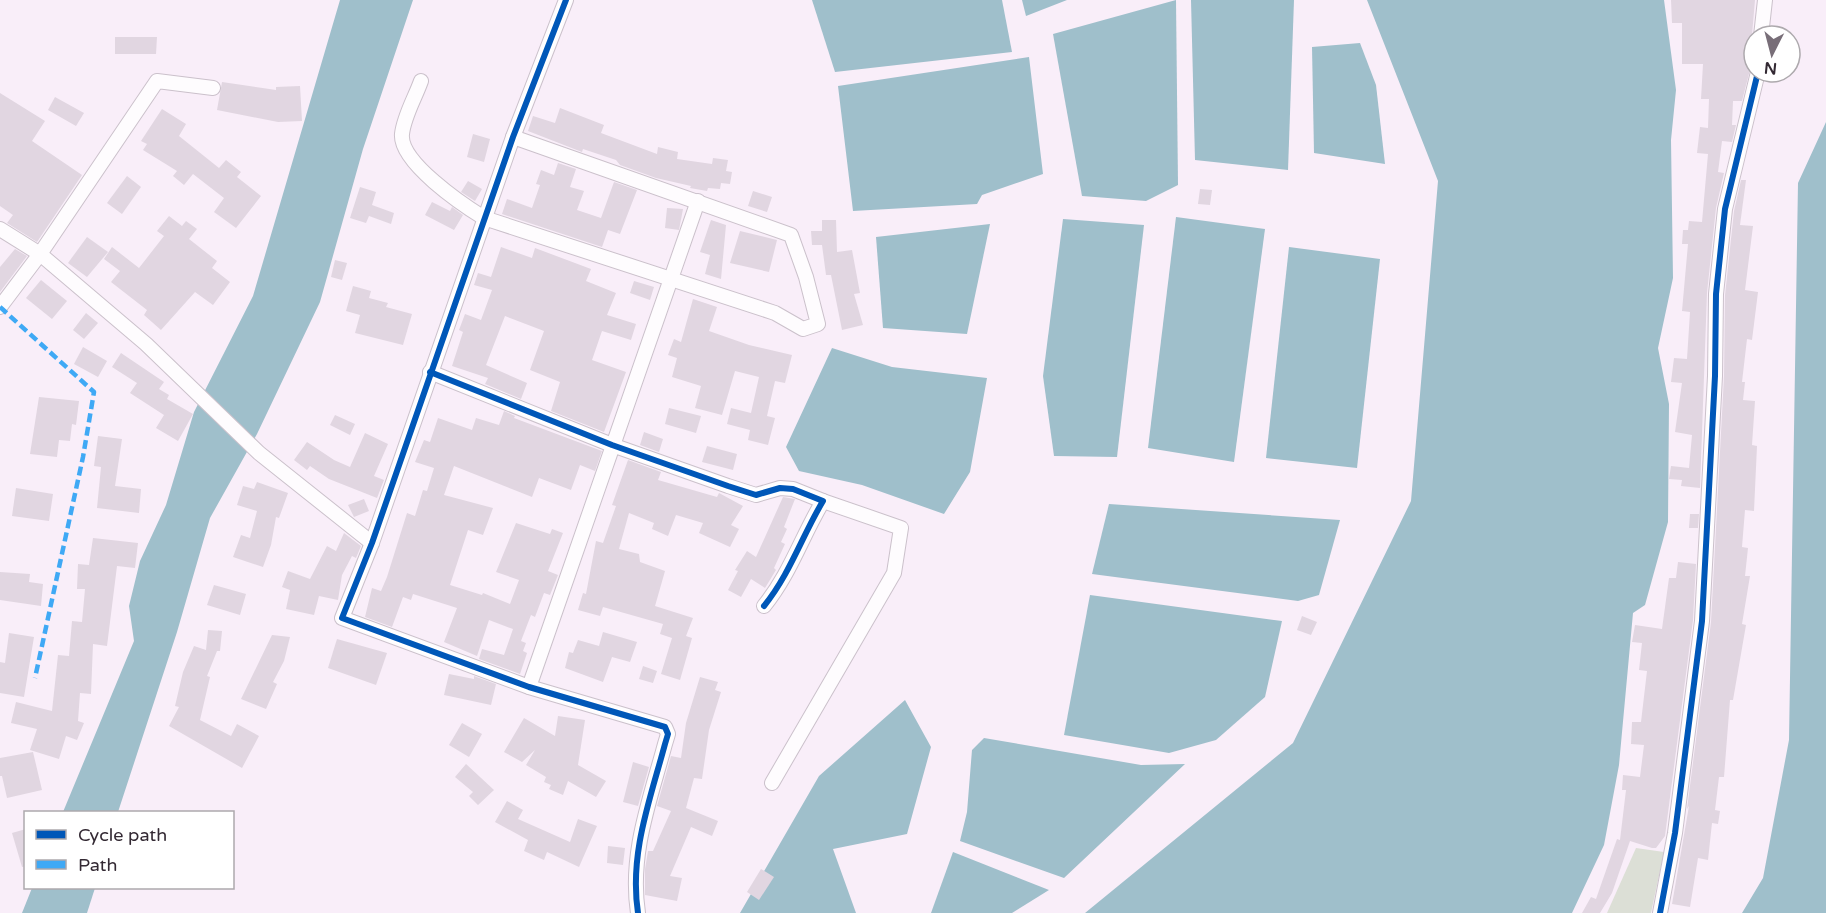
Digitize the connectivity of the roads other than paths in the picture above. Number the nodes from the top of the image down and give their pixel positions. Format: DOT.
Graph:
graph roads {
  1 [pos="566,0"];
  2 [pos="1765,0"];
  3 [pos="1762,24"];
  4 [pos="421,81"];
  5 [pos="1755,84"];
  6 [pos="213,88"];
  7 [pos="513,137"];
  8 [pos="698,201"];
  9 [pos="484,218"];
  10 [pos="0,229"];
  11 [pos="40,254"];
  12 [pos="672,280"];
  13 [pos="0,307"];
  14 [pos="430,372"];
  15 [pos="612,445"];
  16 [pos="823,501"];
  17 [pos="372,543"];
  18 [pos="764,606"];
  19 [pos="529,687"];
  20 [pos="772,783"];
  21 [pos="638,913"];
  22 [pos="1660,913"];
  1 -- 7 [label="street"];
  2 -- 3 [label="street"];
  4 -- 9 [label="street"];
  5 -- 22 [label="street"];
  6 -- 11 [label="street"];
  7 -- 8 [label="street"];
  7 -- 9 [label="street"];
  8 -- 12 [label="street"];
  8 -- 12 [label="street"];
  9 -- 12 [label="street"];
  9 -- 14 [label="street"];
  10 -- 11 [label="street"];
  11 -- 13 [label="street"];
  11 -- 17 [label="street"];
  12 -- 15 [label="street"];
  14 -- 15 [label="street"];
  14 -- 17 [label="street"];
  15 -- 16 [label="street"];
  15 -- 19 [label="street"];
  16 -- 18 [label="street"];
  16 -- 20 [label="street"];
  17 -- 19 [label="street"];
  19 -- 21 [label="street"];
}
